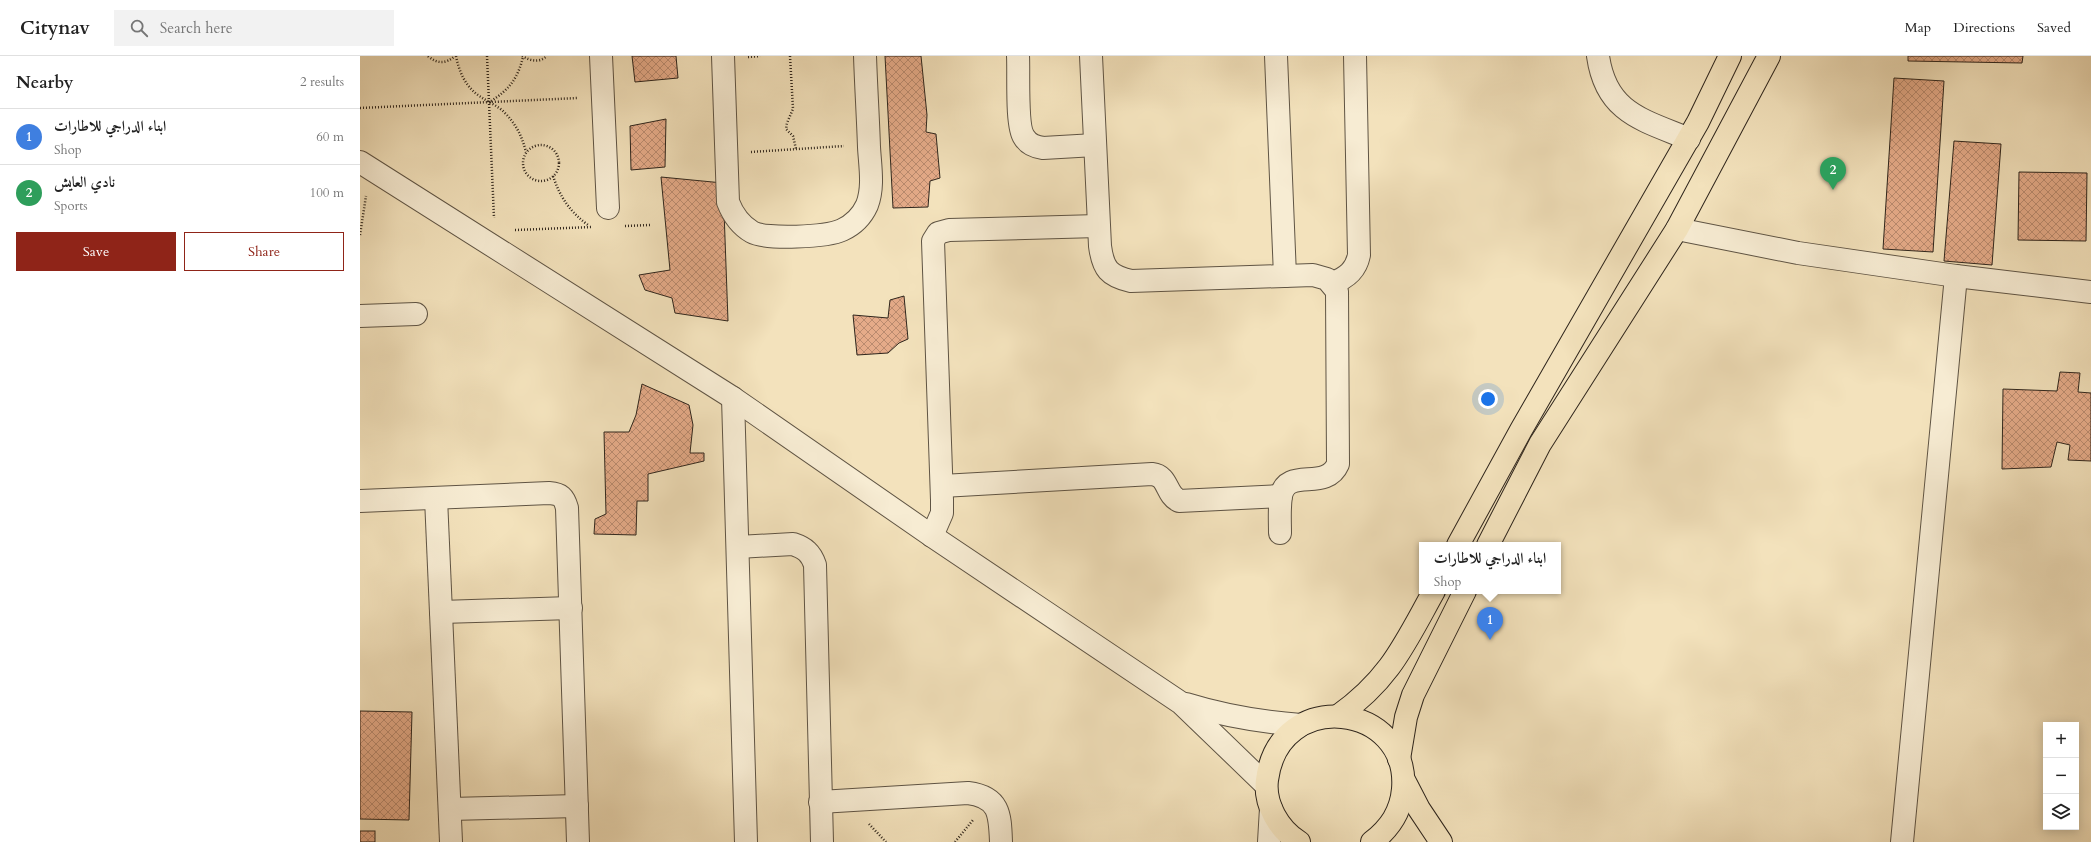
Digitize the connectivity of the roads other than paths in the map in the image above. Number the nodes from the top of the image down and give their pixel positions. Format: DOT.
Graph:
graph roads {
  1 [pos="601,56"];
  2 [pos="723,56"];
  3 [pos="865,56"];
  4 [pos="1018,56"];
  5 [pos="1091,56"];
  6 [pos="1276,56"];
  7 [pos="1355,56"];
  8 [pos="1598,56"];
  9 [pos="1730,56"];
  10 [pos="1769,56"];
  11 [pos="1689,139"];
  12 [pos="1095,145"];
  13 [pos="365,165"];
  14 [pos="604,218"];
  15 [pos="1098,226"];
  16 [pos="1677,229"];
  17 [pos="1285,276"];
  18 [pos="1956,276"];
  19 [pos="1332,283"];
  20 [pos="2091,292"];
  21 [pos="416,314"];
  22 [pos="360,316"];
  23 [pos="734,398"];
  24 [pos="942,486"];
  25 [pos="1281,496"];
  26 [pos="436,498"];
  27 [pos="360,501"];
  28 [pos="1280,533"];
  29 [pos="932,536"];
  30 [pos="1460,542"];
  31 [pos="1490,542"];
  32 [pos="738,548"];
  33 [pos="1432,594"];
  34 [pos="1464,594"];
  35 [pos="571,608"];
  36 [pos="441,612"];
  37 [pos="1181,703"];
  38 [pos="1338,716"];
  39 [pos="1301,725"];
  40 [pos="1402,769"];
  41 [pos="1266,785"];
  42 [pos="820,802"];
  43 [pos="577,806"];
  44 [pos="1270,808"];
  45 [pos="450,809"];
  46 [pos="451,842"];
  47 [pos="578,842"];
  48 [pos="746,842"];
  49 [pos="822,842"];
  50 [pos="1001,842"];
  51 [pos="1269,842"];
  52 [pos="1298,842"];
  53 [pos="1372,842"];
  54 [pos="1441,842"];
  55 [pos="1902,842"];
  1 -- 14 [label="street"];
  2 -- 3 [label="street"];
  4 -- 12 [label="street"];
  5 -- 12 [label="street"];
  6 -- 17 [label="street"];
  7 -- 19 [label="street"];
  8 -- 11 [label="street"];
  9 -- 11 [label="main road"];
  10 -- 16 [label="main road"];
  11 -- 30 [label="main road"];
  12 -- 15 [label="street"];
  13 -- 23 [label="street"];
  15 -- 17 [label="street"];
  15 -- 24 [label="street"];
  16 -- 18 [label="street"];
  16 -- 31 [label="main road"];
  17 -- 19 [label="street"];
  18 -- 20 [label="street"];
  18 -- 55 [label="street"];
  19 -- 25 [label="street"];
  21 -- 22 [label="street"];
  23 -- 29 [label="street"];
  23 -- 32 [label="street"];
  24 -- 25 [label="street"];
  24 -- 29 [label="street"];
  25 -- 28 [label="street"];
  26 -- 27 [label="street"];
  26 -- 35 [label="street"];
  26 -- 36 [label="street"];
  29 -- 37 [label="street"];
  32 -- 42 [label="street"];
  32 -- 48 [label="street"];
  33 -- 38 [label="main road"];
  34 -- 40 [label="main road"];
  35 -- 36 [label="street"];
  35 -- 43 [label="street"];
  36 -- 45 [label="street"];
  37 -- 39 [label="street"];
  37 -- 41 [label="street"];
  38 -- 39 [label="main road"];
  38 -- 40 [label="main road"];
  39 -- 41 [label="main road"];
  40 -- 53 [label="main road"];
  40 -- 54 [label="main road"];
  41 -- 44 [label="main road"];
  42 -- 49 [label="street"];
  42 -- 50 [label="street"];
  43 -- 45 [label="street"];
  43 -- 47 [label="street"];
  44 -- 51 [label="street"];
  44 -- 52 [label="main road"];
  45 -- 46 [label="street"];
}
